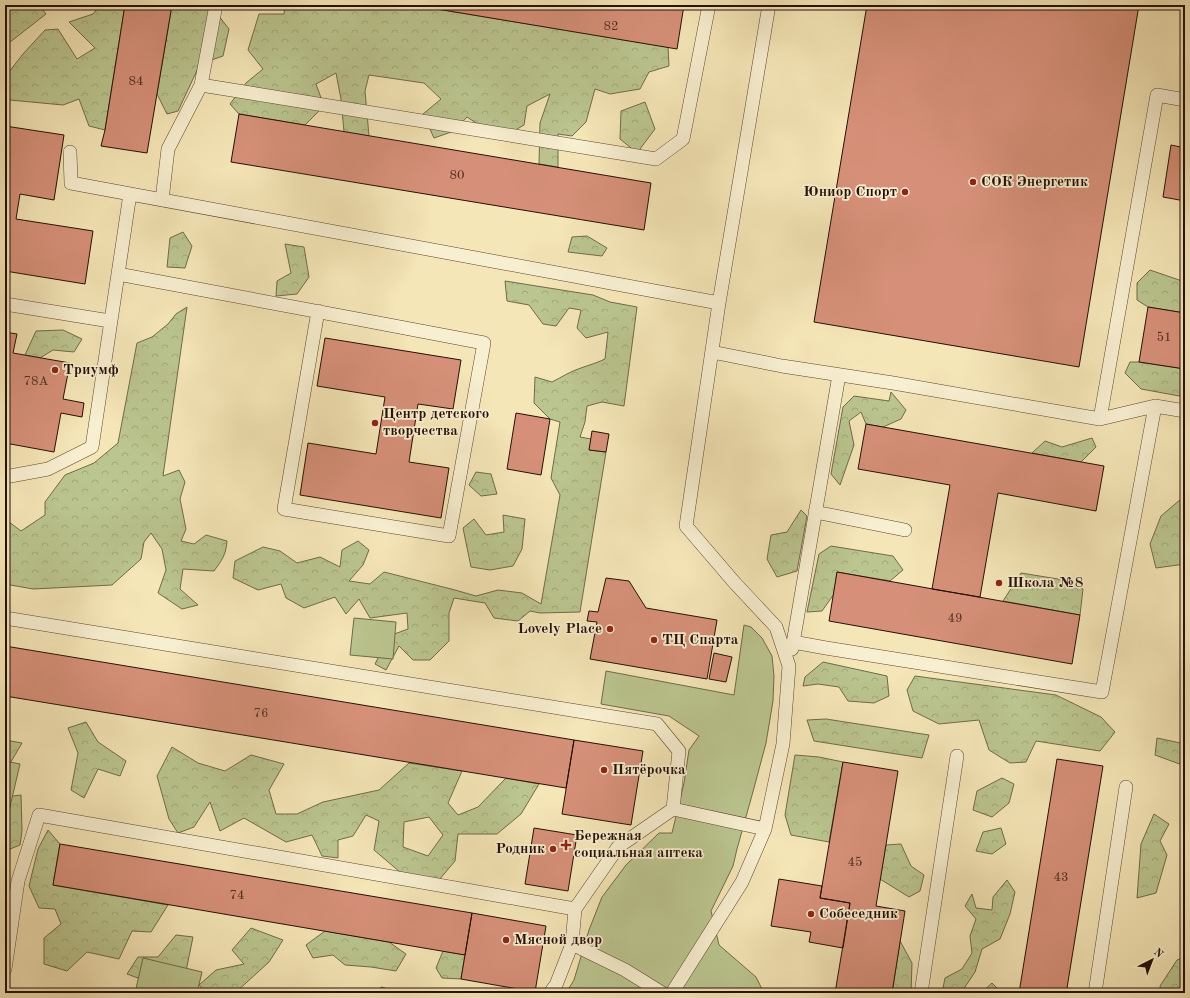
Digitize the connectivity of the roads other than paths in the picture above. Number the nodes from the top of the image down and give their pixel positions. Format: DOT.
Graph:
graph roads {
  1 [pos="216,5"];
  2 [pos="709,5"];
  3 [pos="769,5"];
  4 [pos="200,85"];
  5 [pos="1185,100"];
  6 [pos="70,152"];
  7 [pos="130,194"];
  8 [pos="162,200"];
  9 [pos="118,274"];
  10 [pos="719,303"];
  11 [pos="5,304"];
  12 [pos="318,311"];
  13 [pos="110,321"];
  14 [pos="712,352"];
  15 [pos="839,375"];
  16 [pos="1155,406"];
  17 [pos="1185,411"];
  18 [pos="1100,419"];
  19 [pos="5,476"];
  20 [pos="815,512"];
  21 [pos="905,530"];
  22 [pos="5,618"];
  23 [pos="793,642"];
  24 [pos="789,666"];
  25 [pos="957,756"];
  26 [pos="1126,787"];
  27 [pos="673,809"];
  28 [pos="765,829"];
  29 [pos="575,909"];
  30 [pos="572,944"];
  31 [pos="5,969"];
  32 [pos="550,993"];
  33 [pos="662,993"];
  34 [pos="672,993"];
  35 [pos="921,993"];
  36 [pos="1096,993"];
  1 -- 4 [label="lane"];
  2 -- 4 [label="lane"];
  3 -- 10 [label="lane"];
  4 -- 8 [label="lane"];
  5 -- 18 [label="lane"];
  6 -- 7 [label="lane"];
  7 -- 8 [label="lane"];
  7 -- 9 [label="lane"];
  8 -- 10 [label="lane"];
  9 -- 12 [label="lane"];
  9 -- 13 [label="lane"];
  10 -- 14 [label="lane"];
  11 -- 13 [label="lane"];
  12 -- 12 [label="lane"];
  13 -- 19 [label="lane"];
  14 -- 15 [label="lane"];
  14 -- 24 [label="lane"];
  15 -- 18 [label="lane"];
  15 -- 20 [label="lane"];
  16 -- 17 [label="lane"];
  16 -- 18 [label="lane"];
  16 -- 23 [label="lane"];
  20 -- 21 [label="lane"];
  20 -- 23 [label="lane"];
  22 -- 27 [label="lane"];
  23 -- 24 [label="lane"];
  24 -- 28 [label="lane"];
  25 -- 35 [label="lane"];
  26 -- 36 [label="lane"];
  27 -- 28 [label="lane"];
  27 -- 29 [label="lane"];
  28 -- 34 [label="lane"];
  29 -- 30 [label="lane"];
  29 -- 31 [label="lane"];
  30 -- 32 [label="lane"];
  30 -- 33 [label="lane"];
}
